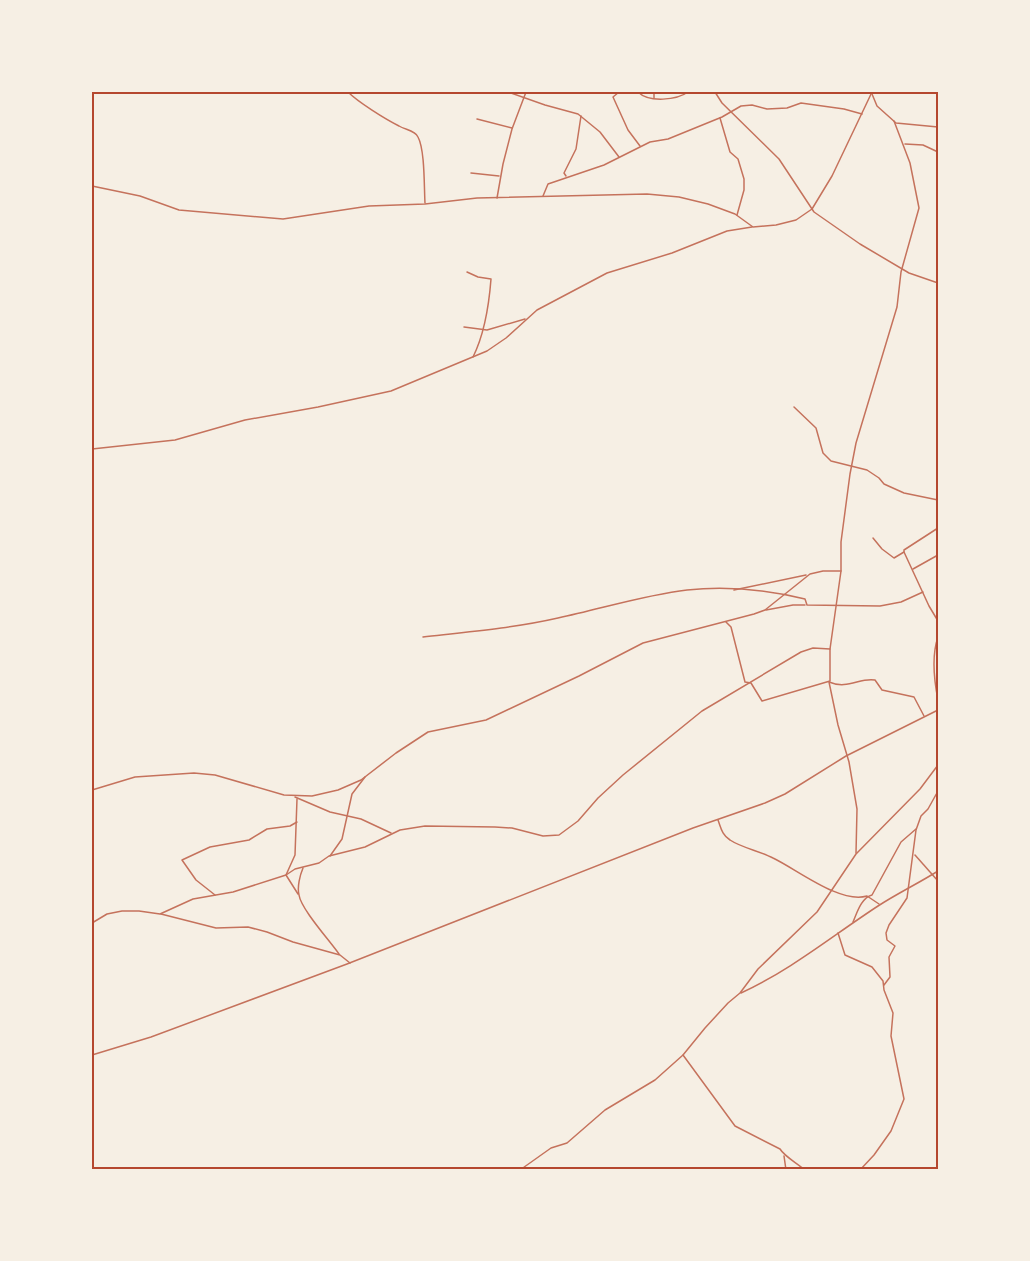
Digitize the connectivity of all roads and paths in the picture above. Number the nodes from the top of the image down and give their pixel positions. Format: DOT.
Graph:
graph roads {
  1 [pos="348,92"];
  2 [pos="508,92"];
  3 [pos="526,92"];
  4 [pos="619,92"];
  5 [pos="638,92"];
  6 [pos="654,92"];
  7 [pos="688,92"];
  8 [pos="715,92"];
  9 [pos="872,92"];
  10 [pos="525,97"];
  11 [pos="654,99"];
  12 [pos="730,111"];
  13 [pos="862,114"];
  14 [pos="581,116"];
  15 [pos="720,117"];
  16 [pos="477,119"];
  17 [pos="894,121"];
  18 [pos="939,127"];
  19 [pos="512,129"];
  20 [pos="904,144"];
  21 [pos="641,147"];
  22 [pos="939,152"];
  23 [pos="620,158"];
  24 [pos="471,173"];
  25 [pos="500,176"];
  26 [pos="567,177"];
  27 [pos="92,186"];
  28 [pos="543,196"];
  29 [pos="497,199"];
  30 [pos="425,204"];
  31 [pos="812,209"];
  32 [pos="737,215"];
  33 [pos="753,227"];
  34 [pos="903,269"];
  35 [pos="467,272"];
  36 [pos="939,284"];
  37 [pos="526,319"];
  38 [pos="464,327"];
  39 [pos="483,329"];
  40 [pos="472,357"];
  41 [pos="794,407"];
  42 [pos="92,448"];
  43 [pos="852,465"];
  44 [pos="939,500"];
  45 [pos="939,528"];
  46 [pos="873,538"];
  47 [pos="904,552"];
  48 [pos="939,555"];
  49 [pos="912,569"];
  50 [pos="841,570"];
  51 [pos="807,576"];
  52 [pos="733,590"];
  53 [pos="923,592"];
  54 [pos="786,594"];
  55 [pos="807,605"];
  56 [pos="836,605"];
  57 [pos="765,610"];
  58 [pos="726,621"];
  59 [pos="939,621"];
  60 [pos="423,637"];
  61 [pos="939,637"];
  62 [pos="830,650"];
  63 [pos="939,666"];
  64 [pos="935,669"];
  65 [pos="829,682"];
  66 [pos="751,683"];
  67 [pos="939,700"];
  68 [pos="939,710"];
  69 [pos="924,717"];
  70 [pos="846,756"];
  71 [pos="939,765"];
  72 [pos="369,772"];
  73 [pos="92,790"];
  74 [pos="939,791"];
  75 [pos="291,796"];
  76 [pos="297,799"];
  77 [pos="347,815"];
  78 [pos="718,820"];
  79 [pos="297,822"];
  80 [pos="917,828"];
  81 [pos="391,834"];
  82 [pos="856,854"];
  83 [pos="913,854"];
  84 [pos="329,856"];
  85 [pos="304,867"];
  86 [pos="939,871"];
  87 [pos="286,874"];
  88 [pos="933,874"];
  89 [pos="939,881"];
  90 [pos="908,888"];
  91 [pos="832,890"];
  92 [pos="216,895"];
  93 [pos="298,895"];
  94 [pos="867,896"];
  95 [pos="880,905"];
  96 [pos="160,914"];
  97 [pos="92,923"];
  98 [pos="852,924"];
  99 [pos="838,933"];
  100 [pos="340,955"];
  101 [pos="350,963"];
  102 [pos="883,985"];
  103 [pos="740,993"];
  104 [pos="92,1055"];
  105 [pos="683,1055"];
  106 [pos="784,1156"];
  107 [pos="520,1170"];
  108 [pos="786,1170"];
  109 [pos="805,1170"];
  110 [pos="860,1170"];
  1 -- 30 [label="street"];
  2 -- 10 [label="street"];
  3 -- 10 [label="street"];
  4 -- 21 [label="street"];
  5 -- 11 [label="street"];
  6 -- 11 [label="street"];
  7 -- 11 [label="street"];
  8 -- 12 [label="street"];
  9 -- 13 [label="street"];
  9 -- 17 [label="street"];
  10 -- 14 [label="street"];
  10 -- 19 [label="street"];
  12 -- 13 [label="street"];
  12 -- 15 [label="street"];
  12 -- 31 [label="street"];
  13 -- 31 [label="street"];
  14 -- 23 [label="street"];
  14 -- 26 [label="street"];
  15 -- 21 [label="street"];
  15 -- 32 [label="street"];
  16 -- 19 [label="street"];
  17 -- 18 [label="street"];
  17 -- 20 [label="street"];
  19 -- 25 [label="street"];
  20 -- 22 [label="street"];
  20 -- 34 [label="street"];
  21 -- 23 [label="street"];
  23 -- 26 [label="street"];
  24 -- 25 [label="street"];
  25 -- 29 [label="street"];
  26 -- 28 [label="street"];
  27 -- 30 [label="street"];
  28 -- 29 [label="street"];
  28 -- 32 [label="street"];
  29 -- 30 [label="street"];
  31 -- 33 [label="street"];
  31 -- 34 [label="street"];
  32 -- 33 [label="street"];
  33 -- 37 [label="street"];
  34 -- 36 [label="street"];
  34 -- 43 [label="street"];
  35 -- 39 [label="street"];
  37 -- 39 [label="street"];
  37 -- 40 [label="street"];
  38 -- 39 [label="street"];
  39 -- 40 [label="street"];
  40 -- 42 [label="street"];
  41 -- 43 [label="street"];
  43 -- 44 [label="street"];
  43 -- 50 [label="street"];
  45 -- 47 [label="street"];
  46 -- 47 [label="street"];
  47 -- 49 [label="street"];
  48 -- 49 [label="street"];
  49 -- 53 [label="street"];
  50 -- 51 [label="street"];
  50 -- 56 [label="street"];
  51 -- 52 [label="street"];
  51 -- 54 [label="street"];
  52 -- 54 [label="street"];
  52 -- 60 [label="street"];
  53 -- 56 [label="street"];
  53 -- 59 [label="street"];
  54 -- 55 [label="street"];
  54 -- 57 [label="street"];
  55 -- 56 [label="street"];
  55 -- 57 [label="street"];
  56 -- 62 [label="street"];
  57 -- 58 [label="street"];
  58 -- 66 [label="street"];
  58 -- 72 [label="street"];
  61 -- 64 [label="street"];
  62 -- 65 [label="street"];
  62 -- 66 [label="street"];
  63 -- 64 [label="street"];
  64 -- 67 [label="street"];
  65 -- 66 [label="street"];
  65 -- 69 [label="street"];
  65 -- 70 [label="street"];
  66 -- 81 [label="street"];
  68 -- 69 [label="street"];
  69 -- 70 [label="street"];
  70 -- 78 [label="street"];
  70 -- 82 [label="street"];
  71 -- 82 [label="street"];
  72 -- 75 [label="street"];
  72 -- 77 [label="street"];
  73 -- 75 [label="street"];
  74 -- 80 [label="street"];
  75 -- 76 [label="street"];
  76 -- 77 [label="street"];
  76 -- 79 [label="street"];
  77 -- 81 [label="street"];
  77 -- 84 [label="street"];
  78 -- 91 [label="street"];
  78 -- 101 [label="street"];
  79 -- 87 [label="street"];
  79 -- 92 [label="street"];
  80 -- 83 [label="street"];
  80 -- 94 [label="street"];
  81 -- 84 [label="street"];
  82 -- 91 [label="street"];
  83 -- 88 [label="street"];
  83 -- 90 [label="street"];
  84 -- 85 [label="street"];
  85 -- 87 [label="street"];
  85 -- 93 [label="street"];
  86 -- 88 [label="street"];
  87 -- 92 [label="street"];
  87 -- 93 [label="street"];
  88 -- 89 [label="street"];
  88 -- 90 [label="street"];
  90 -- 95 [label="street"];
  90 -- 102 [label="street"];
  91 -- 94 [label="street"];
  91 -- 103 [label="street"];
  92 -- 96 [label="street"];
  93 -- 100 [label="street"];
  94 -- 95 [label="street"];
  94 -- 98 [label="street"];
  95 -- 98 [label="street"];
  96 -- 97 [label="street"];
  96 -- 100 [label="street"];
  98 -- 99 [label="street"];
  99 -- 102 [label="street"];
  99 -- 103 [label="street"];
  100 -- 101 [label="street"];
  101 -- 104 [label="street"];
  102 -- 110 [label="street"];
  103 -- 105 [label="street"];
  105 -- 106 [label="street"];
  105 -- 107 [label="street"];
  106 -- 108 [label="street"];
  106 -- 109 [label="street"];
}
